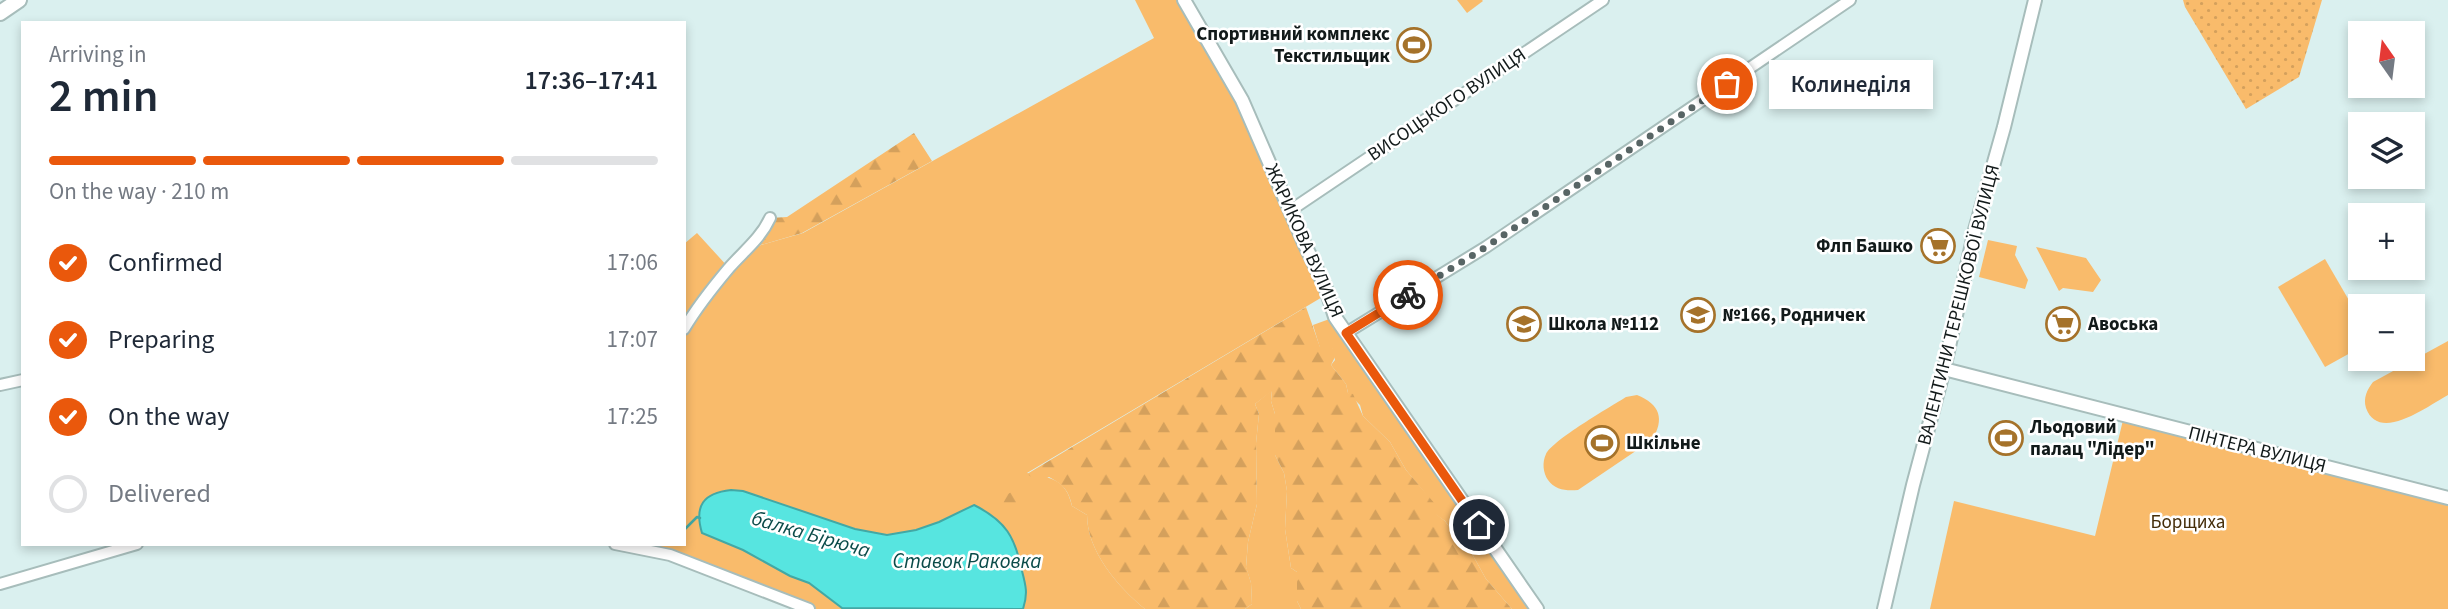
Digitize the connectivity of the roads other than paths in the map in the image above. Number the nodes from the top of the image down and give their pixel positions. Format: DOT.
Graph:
graph roads {
  1 [pos="19,0"];
  2 [pos="1184,0"];
  3 [pos="1603,0"];
  4 [pos="1850,0"];
  5 [pos="2035,0"];
  6 [pos="0,13"];
  7 [pos="1291,210"];
  8 [pos="770,218"];
  9 [pos="686,325"];
  10 [pos="1346,333"];
  11 [pos="1944,369"];
  12 [pos="21,380"];
  13 [pos="0,385"];
  14 [pos="2448,498"];
  15 [pos="130,546"];
  16 [pos="625,546"];
  17 [pos="0,584"];
  18 [pos="809,609"];
  19 [pos="1537,609"];
  20 [pos="1884,609"];
  1 -- 6 [label="main road"];
  2 -- 7 [label="street, ЖАРИКОВА ВУЛИЦЯ"];
  3 -- 7 [label="street, ВИСОЦЬКОГО ВУЛИЦЯ"];
  4 -- 10 [label="street"];
  5 -- 11 [label="street, ВАЛЕНТИНИ ТЕРЕШКОВОЇ ВУЛИЦЯ"];
  7 -- 10 [label="street, ЖАРИКОВА ВУЛИЦЯ"];
  8 -- 9 [label="street"];
  10 -- 19 [label="street, ЖАРИКОВА ВУЛИЦЯ"];
  11 -- 14 [label="street, ПІНТЕРА ВУЛИЦЯ"];
  11 -- 20 [label="street, ВАЛЕНТИНИ ТЕРЕШКОВОЇ ВУЛИЦЯ"];
  12 -- 13 [label="street"];
  15 -- 17 [label="street"];
  16 -- 18 [label="street"];
}
